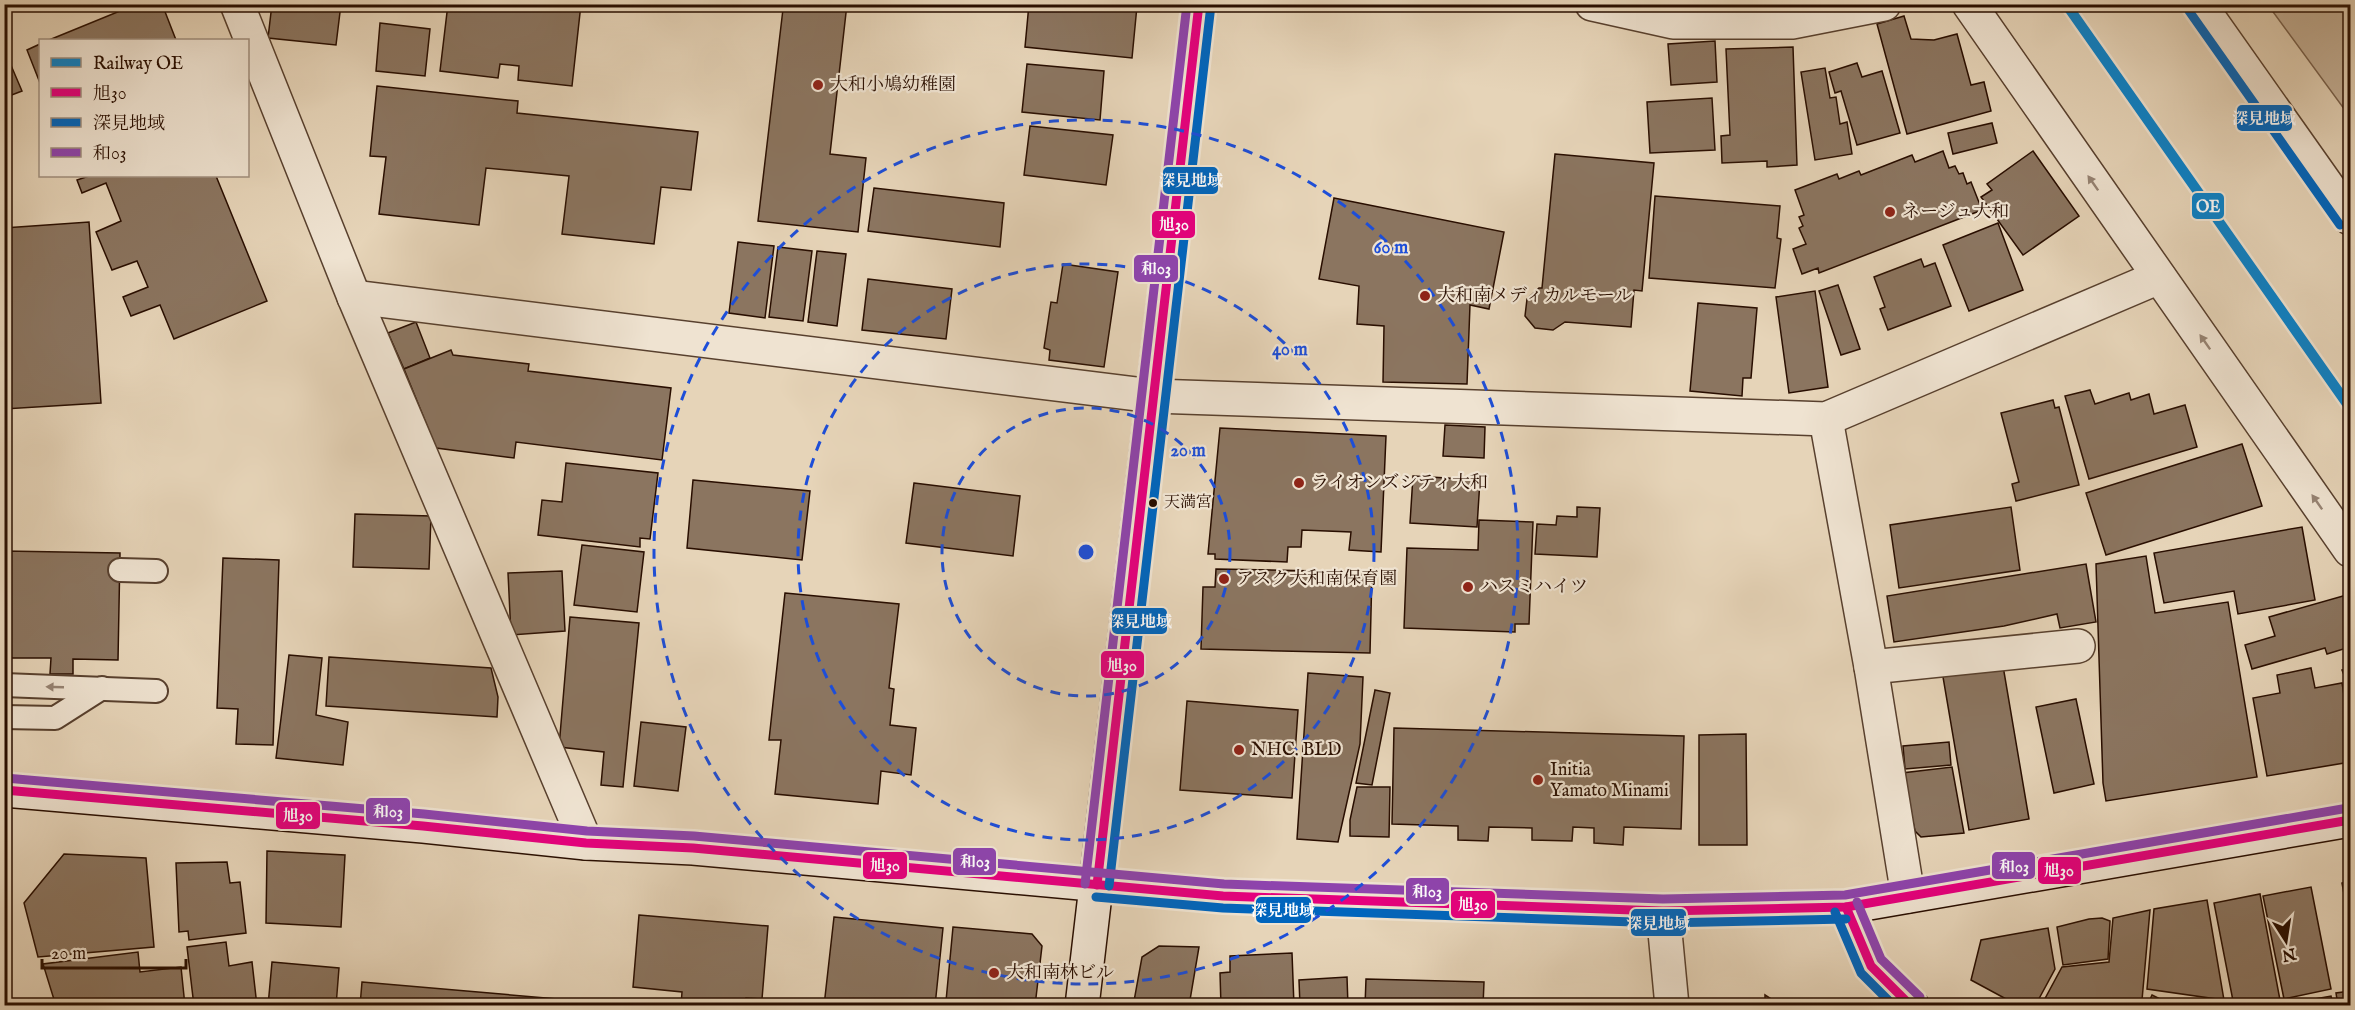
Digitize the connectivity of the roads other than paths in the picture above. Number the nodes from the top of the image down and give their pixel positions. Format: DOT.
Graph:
graph roads {
  1 [pos="237,4"];
  2 [pos="1199,4"];
  3 [pos="1592,4"];
  4 [pos="1884,4"];
  5 [pos="1969,4"];
  6 [pos="2199,4"];
  7 [pos="2350,218"];
  8 [pos="2159,277"];
  9 [pos="354,297"];
  10 [pos="1153,396"];
  11 [pos="1826,419"];
  12 [pos="2350,550"];
  13 [pos="120,570"];
  14 [pos="156,571"];
  15 [pos="2078,646"];
  16 [pos="1871,667"];
  17 [pos="4,685"];
  18 [pos="102,688"];
  19 [pos="156,691"];
  20 [pos="4,717"];
  21 [pos="4,790"];
  22 [pos="2350,820"];
  23 [pos="586,843"];
  24 [pos="1097,885"];
  25 [pos="1908,896"];
  26 [pos="1846,907"];
  27 [pos="1663,911"];
  28 [pos="1082,1005"];
  29 [pos="1672,1005"];
  30 [pos="1912,1005"];
  1 -- 9 [label="street"];
  2 -- 10 [label="street"];
  3 -- 4 [label="street"];
  8 -- 5 [label="street, one-way"];
  6 -- 7 [label="street"];
  8 -- 11 [label="street"];
  12 -- 8 [label="street, one-way"];
  9 -- 10 [label="street"];
  9 -- 23 [label="street"];
  10 -- 11 [label="street"];
  10 -- 24 [label="street"];
  11 -- 16 [label="street"];
  13 -- 14 [label="lane"];
  15 -- 16 [label="street"];
  16 -- 25 [label="street"];
  18 -- 17 [label="lane, one-way"];
  18 -- 19 [label="lane"];
  18 -- 20 [label="lane"];
  21 -- 23 [label="street"];
  22 -- 25 [label="street"];
  23 -- 24 [label="street"];
  24 -- 27 [label="street"];
  24 -- 28 [label="street"];
  25 -- 26 [label="street"];
  26 -- 27 [label="street"];
  26 -- 30 [label="street"];
  27 -- 29 [label="street"];
}
